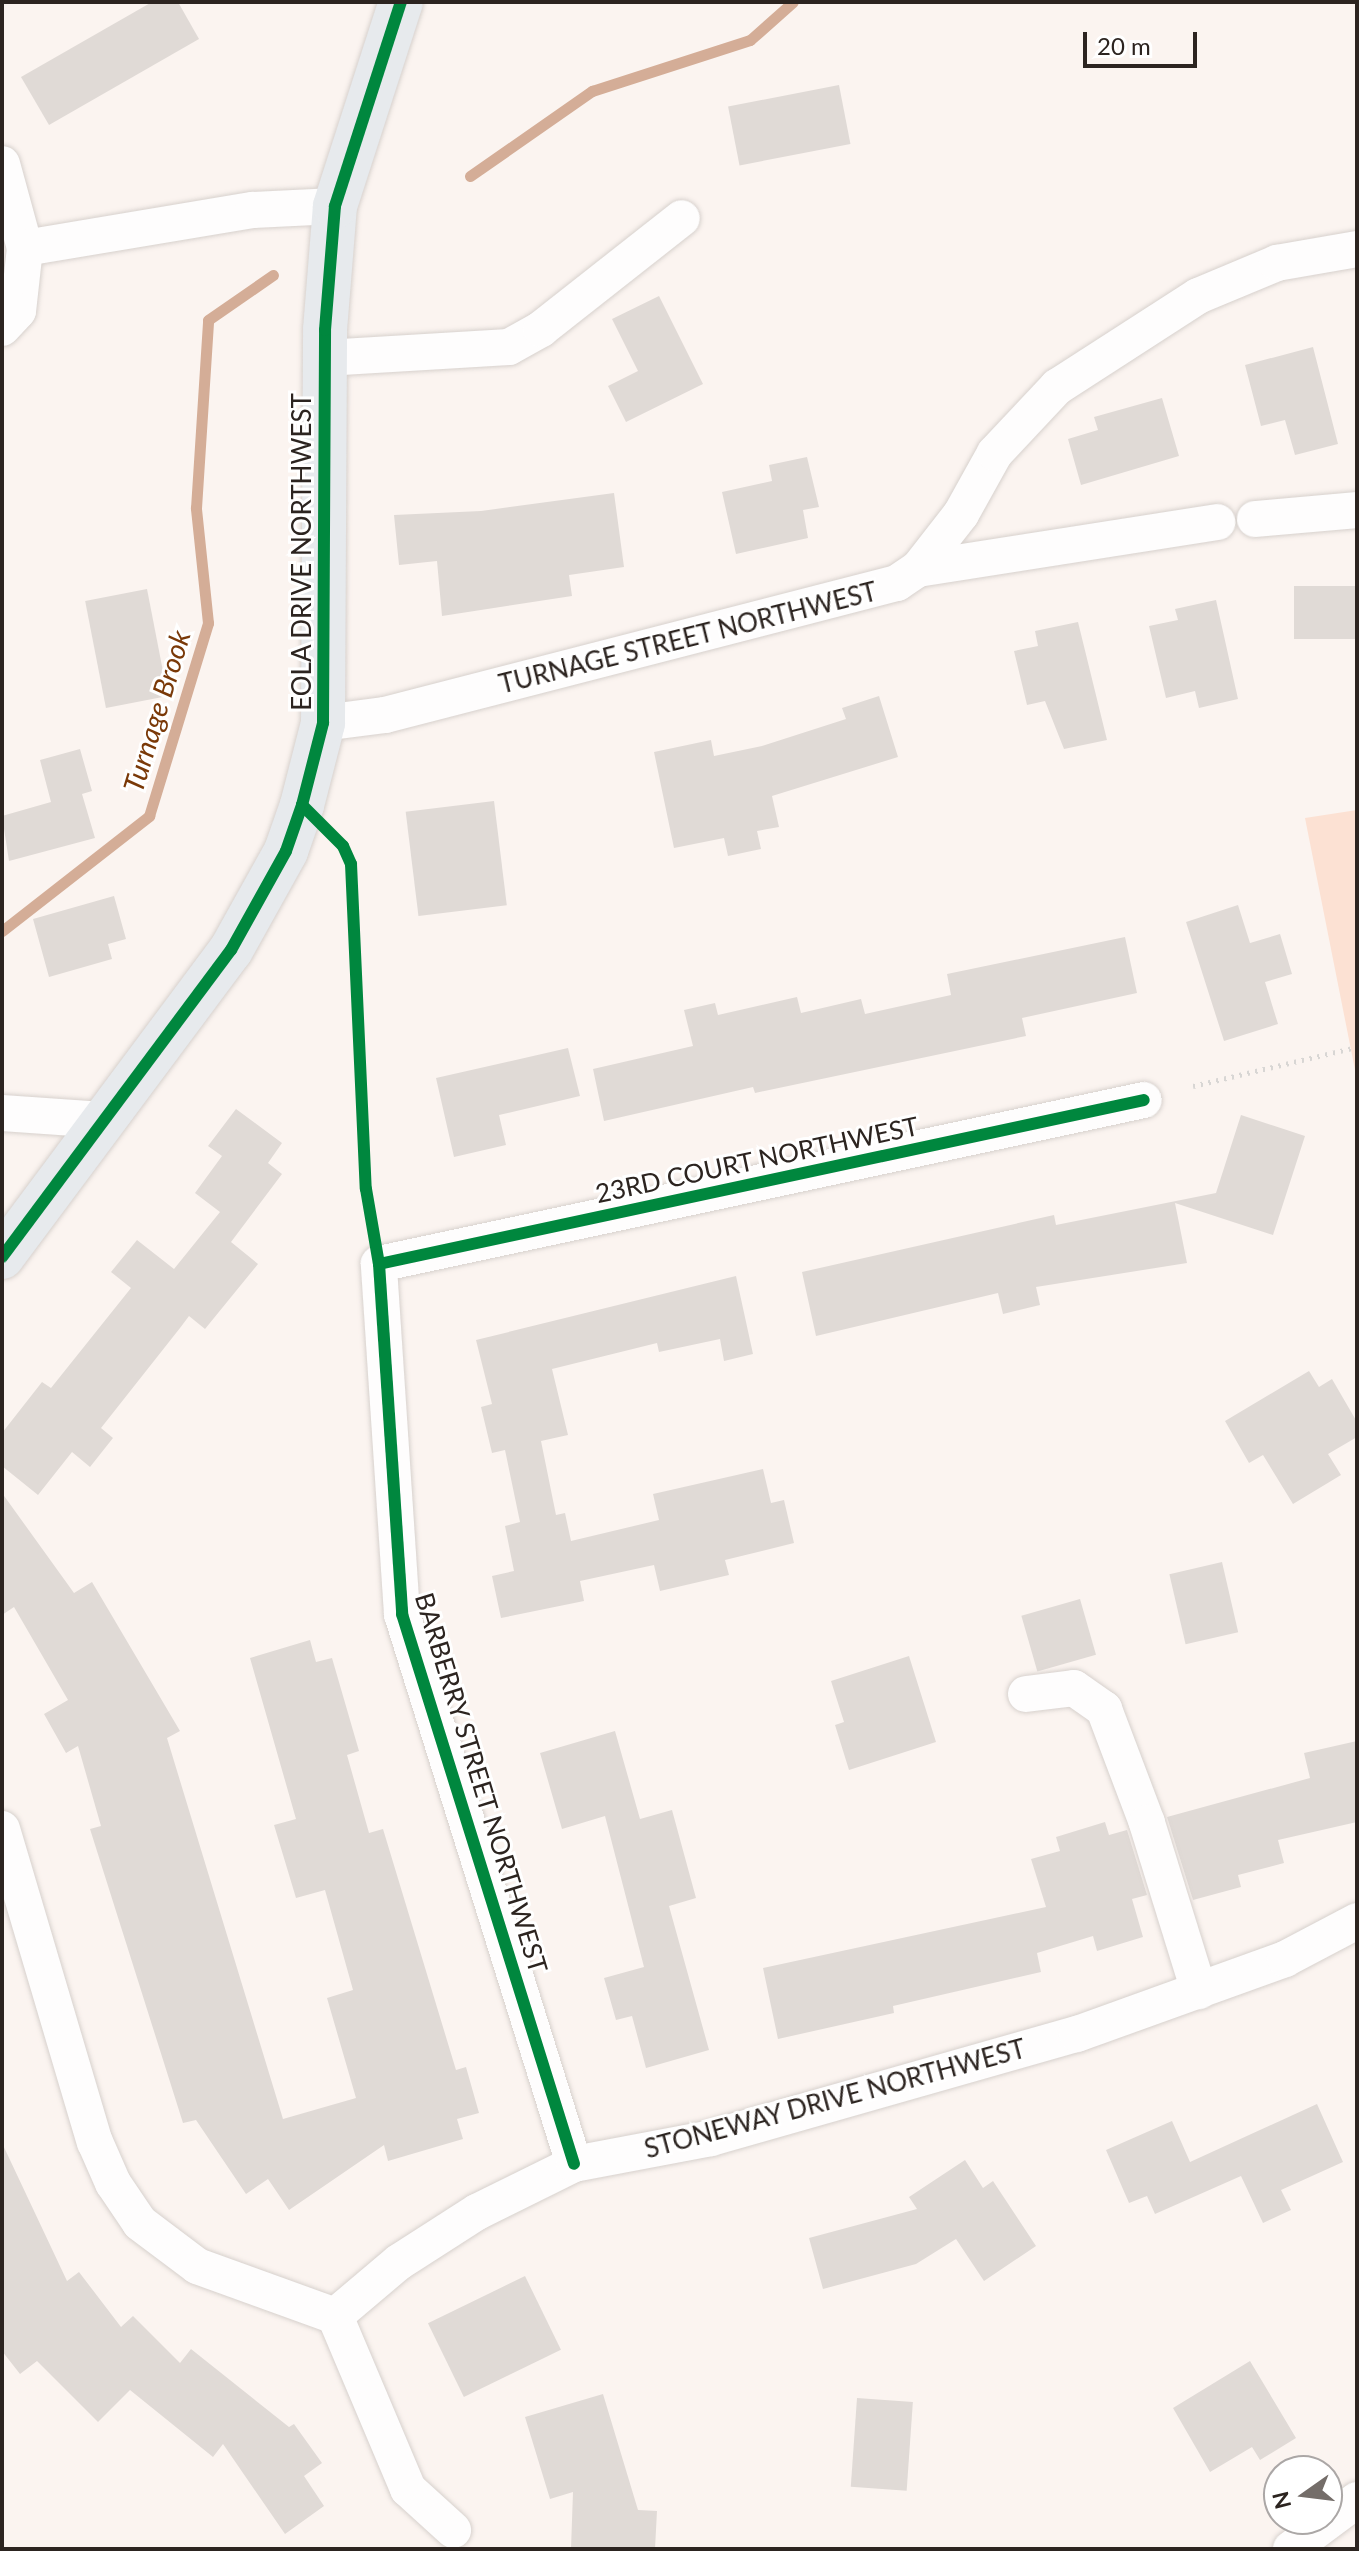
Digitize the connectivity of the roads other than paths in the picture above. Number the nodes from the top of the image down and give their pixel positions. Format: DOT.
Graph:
graph roads {
  1 [pos="401,2"];
  2 [pos="2,164"];
  3 [pos="335,206"];
  4 [pos="682,218"];
  5 [pos="25,248"];
  6 [pos="1357,249"];
  7 [pos="2,328"];
  8 [pos="325,358"];
  9 [pos="1357,510"];
  10 [pos="1255,519"];
  11 [pos="1217,522"];
  12 [pos="918,569"];
  13 [pos="323,723"];
  14 [pos="1144,1100"];
  15 [pos="2,1113"];
  16 [pos="103,1120"];
  17 [pos="2,1257"];
  18 [pos="379,1264"];
  19 [pos="1026,1694"];
  20 [pos="2,1829"];
  21 [pos="11,1889"];
  22 [pos="1357,1921"];
  23 [pos="1199,1991"];
  24 [pos="574,2164"];
  25 [pos="335,2316"];
  26 [pos="1357,2500"];
  27 [pos="453,2530"];
  28 [pos="1291,2549"];
  1 -- 3 [label="main road, EOLA DRIVE NORTHWEST"];
  2 -- 5 [label="street"];
  3 -- 5 [label="street"];
  3 -- 8 [label="main road, EOLA DRIVE NORTHWEST"];
  4 -- 8 [label="street"];
  5 -- 7 [label="street"];
  6 -- 12 [label="street, TURNAGE STREET NORTHWEST"];
  8 -- 13 [label="main road, EOLA DRIVE NORTHWEST"];
  9 -- 10 [label="street"];
  11 -- 12 [label="street"];
  12 -- 13 [label="street, TURNAGE STREET NORTHWEST"];
  13 -- 16 [label="main road, EOLA DRIVE NORTHWEST"];
  14 -- 18 [label="street, 23RD COURT NORTHWEST"];
  15 -- 16 [label="street"];
  16 -- 17 [label="main road, EOLA DRIVE NORTHWEST"];
  18 -- 24 [label="street, BARBERRY STREET NORTHWEST"];
  19 -- 23 [label="street"];
  20 -- 21 [label="street"];
  21 -- 25 [label="street"];
  22 -- 23 [label="street, STONEWAY DRIVE NORTHWEST"];
  23 -- 24 [label="street, STONEWAY DRIVE NORTHWEST"];
  24 -- 25 [label="street, STONEWAY DRIVE NORTHWEST"];
  25 -- 27 [label="street"];
  26 -- 28 [label="street"];
}
